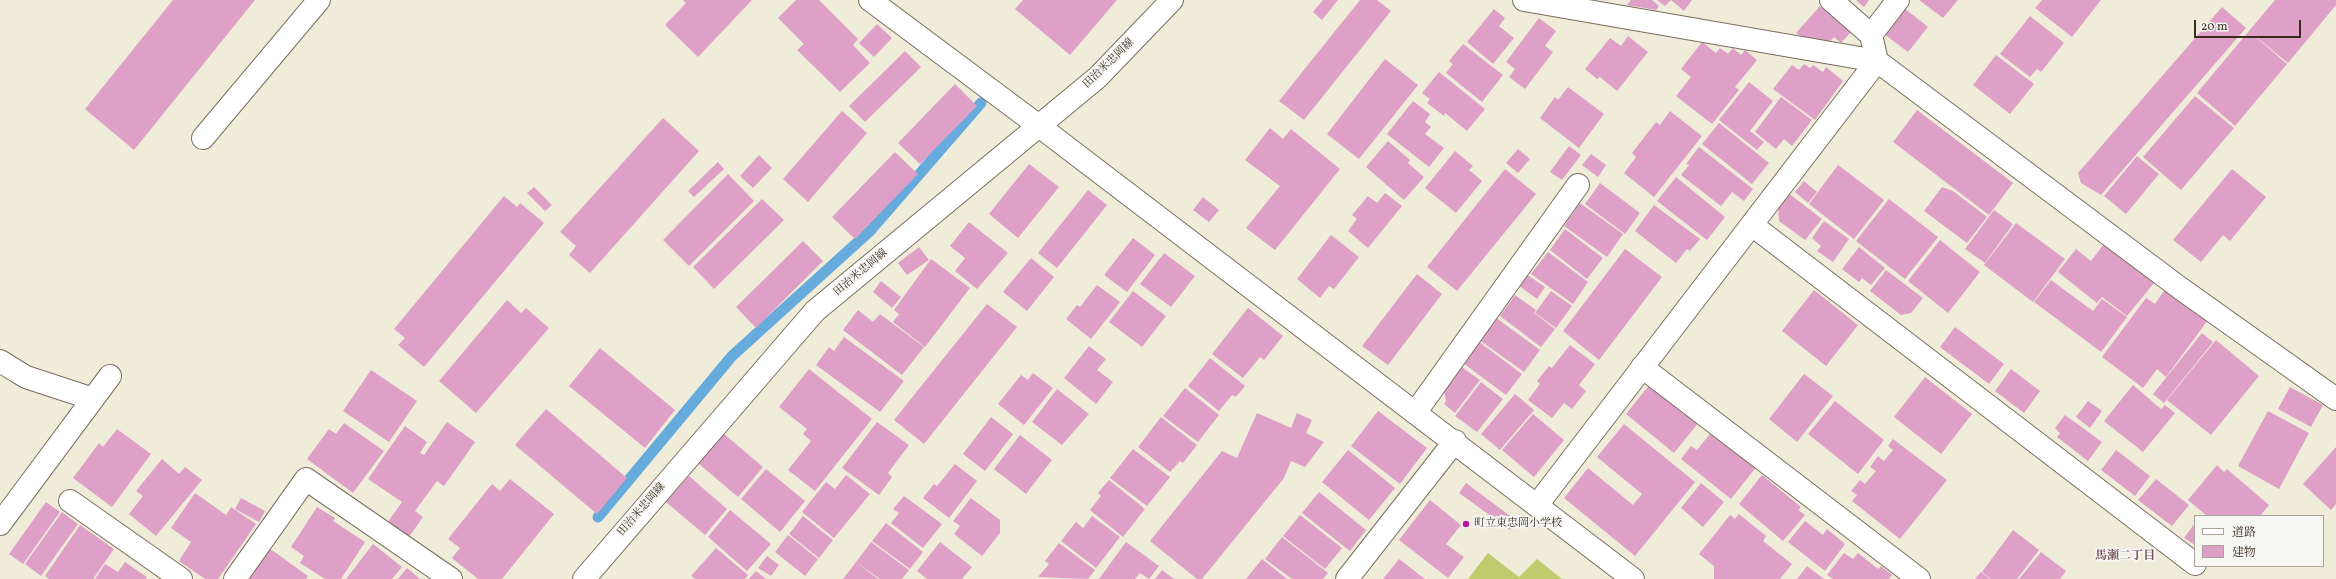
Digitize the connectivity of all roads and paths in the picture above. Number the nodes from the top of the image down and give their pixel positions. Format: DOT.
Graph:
graph roads {
  1 [pos="319,0"];
  2 [pos="870,0"];
  3 [pos="1172,0"];
  4 [pos="1524,0"];
  5 [pos="1831,0"];
  6 [pos="1898,0"];
  7 [pos="1871,35"];
  8 [pos="1877,62"];
  9 [pos="1039,126"];
  10 [pos="203,138"];
  11 [pos="1578,184"];
  12 [pos="1752,225"];
  13 [pos="0,360"];
  14 [pos="1642,367"];
  15 [pos="110,376"];
  16 [pos="2333,391"];
  17 [pos="93,399"];
  18 [pos="1415,413"];
  19 [pos="1455,441"];
  20 [pos="70,501"];
  21 [pos="1537,505"];
  22 [pos="0,524"];
  23 [pos="2194,563"];
  24 [pos="181,579"];
  25 [pos="235,579"];
  26 [pos="451,579"];
  27 [pos="584,579"];
  28 [pos="1347,579"];
  29 [pos="1634,579"];
  30 [pos="1919,579"];
  1 -- 10 [label="street"];
  2 -- 9 [label="street"];
  3 -- 9 [label="street, 田治米忠岡線"];
  4 -- 8 [label="street"];
  5 -- 7 [label="street"];
  6 -- 7 [label="street"];
  7 -- 8 [label="street"];
  8 -- 12 [label="street"];
  8 -- 16 [label="street"];
  9 -- 18 [label="street"];
  9 -- 27 [label="street, 田治米忠岡線"];
  11 -- 18 [label="street"];
  12 -- 14 [label="street"];
  12 -- 23 [label="street"];
  13 -- 17 [label="street"];
  14 -- 21 [label="street"];
  14 -- 30 [label="street"];
  15 -- 17 [label="street"];
  17 -- 22 [label="street"];
  18 -- 19 [label="street"];
  19 -- 21 [label="street"];
  19 -- 28 [label="street"];
  20 -- 24 [label="street"];
  21 -- 29 [label="street"];
  25 -- 26 [label="street"];
}
